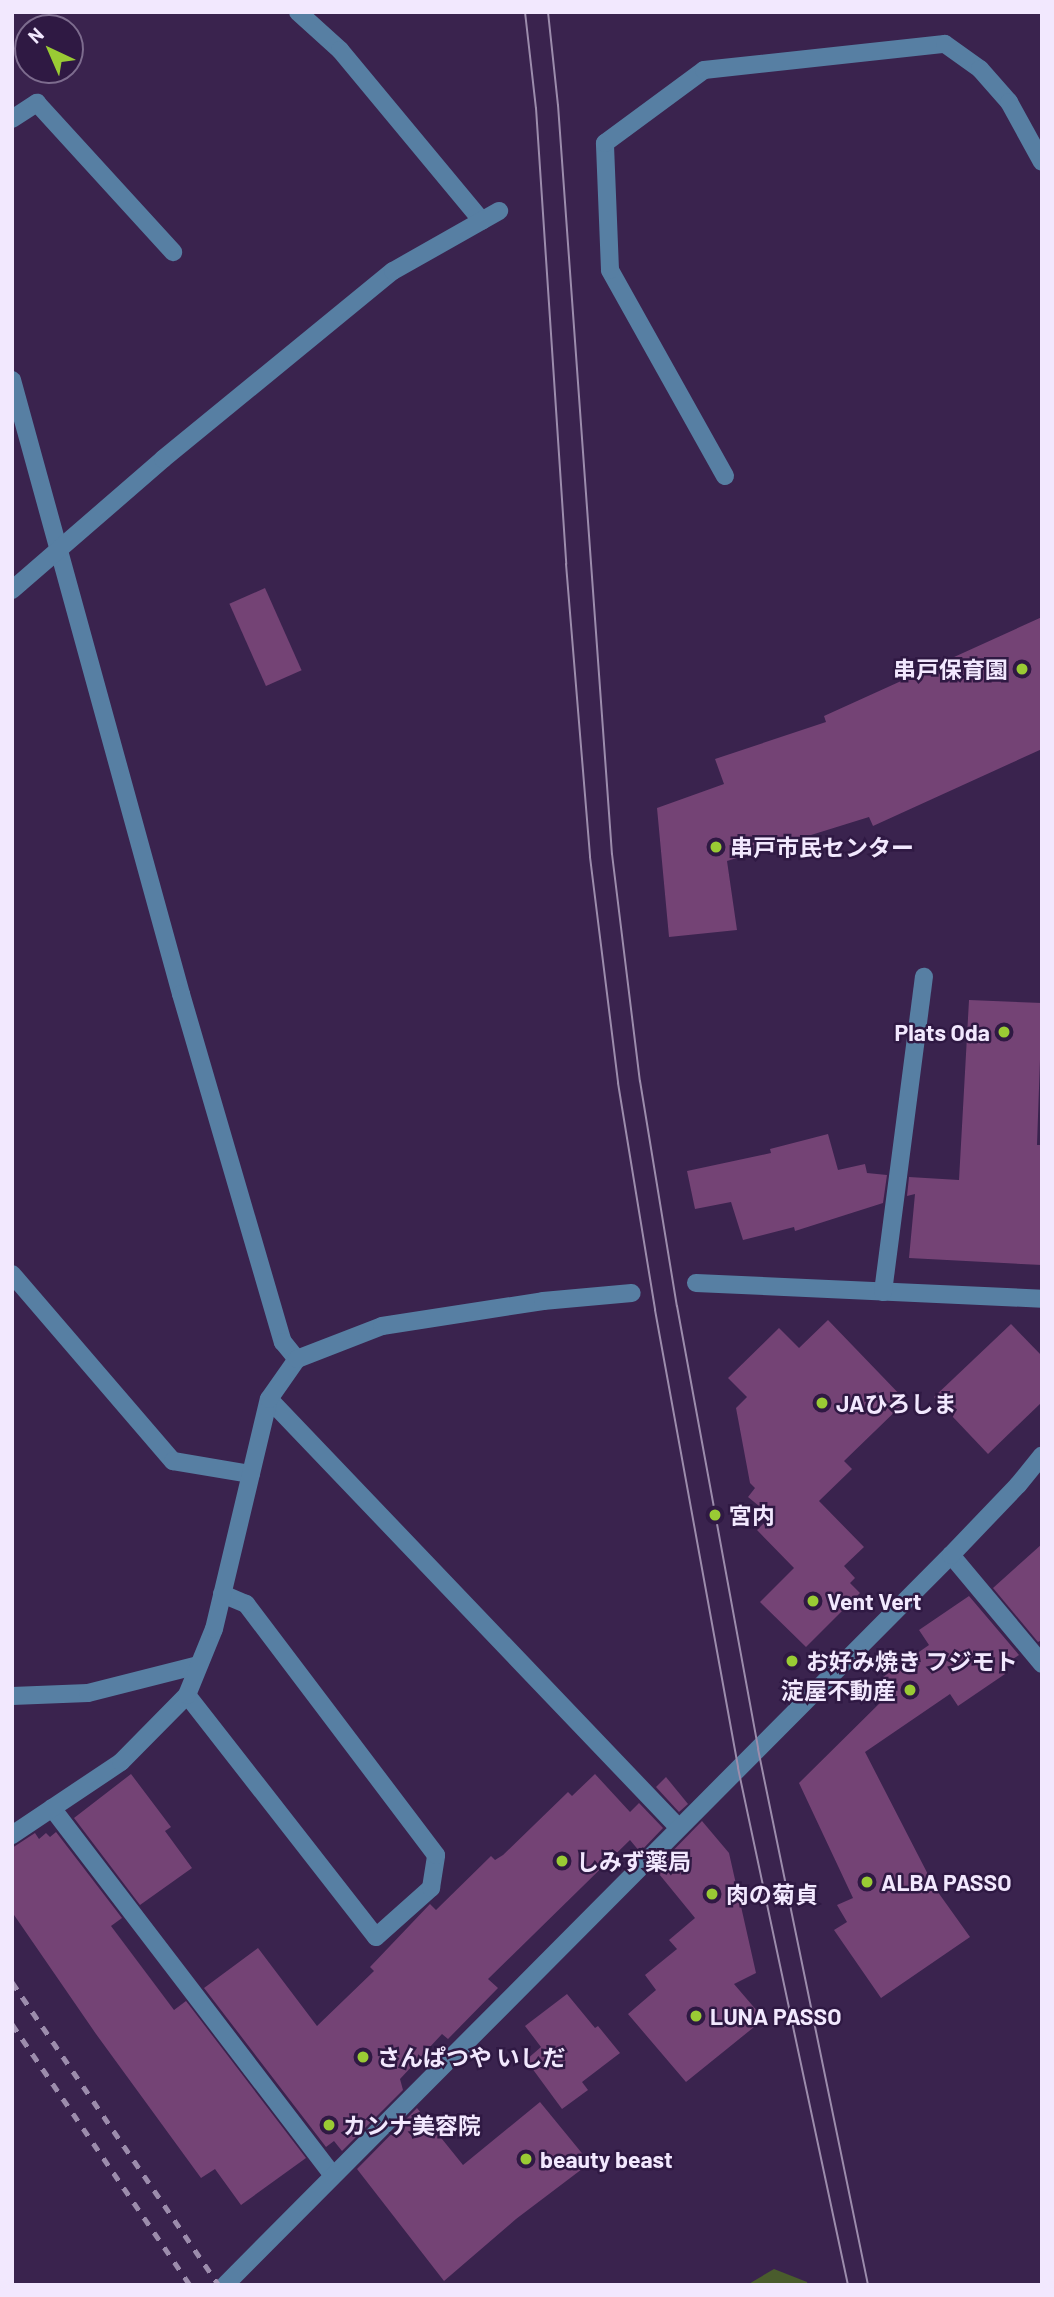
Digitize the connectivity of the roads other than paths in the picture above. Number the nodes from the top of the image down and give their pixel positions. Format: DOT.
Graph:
graph roads {
  1 [pos="298,12"];
  2 [pos="12,119"];
  3 [pos="1042,162"];
  4 [pos="499,211"];
  5 [pos="482,221"];
  6 [pos="173,252"];
  7 [pos="12,380"];
  8 [pos="725,476"];
  9 [pos="61,548"];
  10 [pos="12,590"];
  11 [pos="924,976"];
  12 [pos="12,1274"];
  13 [pos="696,1283"];
  14 [pos="883,1292"];
  15 [pos="632,1293"];
  16 [pos="1042,1299"];
  17 [pos="297,1359"];
  18 [pos="269,1399"];
  19 [pos="1042,1455"];
  20 [pos="251,1474"];
  21 [pos="951,1556"];
  22 [pos="222,1594"];
  23 [pos="199,1664"];
  24 [pos="1042,1664"];
  25 [pos="187,1695"];
  26 [pos="12,1696"];
  27 [pos="52,1808"];
  28 [pos="679,1828"];
  29 [pos="12,1835"];
  30 [pos="333,2175"];
  31 [pos="243,2278"];
  32 [pos="225,2285"];
  1 -- 5 [label="street"];
  2 -- 6 [label="street"];
  3 -- 8 [label="street"];
  4 -- 5 [label="street"];
  5 -- 9 [label="street"];
  7 -- 9 [label="street"];
  9 -- 10 [label="street"];
  9 -- 17 [label="street"];
  11 -- 14 [label="street"];
  12 -- 20 [label="street"];
  13 -- 14 [label="street"];
  14 -- 16 [label="street"];
  15 -- 17 [label="street"];
  17 -- 18 [label="street"];
  18 -- 20 [label="street"];
  18 -- 28 [label="street"];
  19 -- 21 [label="street"];
  20 -- 22 [label="street"];
  21 -- 24 [label="street"];
  21 -- 28 [label="street"];
  22 -- 23 [label="street"];
  22 -- 25 [label="street"];
  23 -- 25 [label="street"];
  23 -- 26 [label="street"];
  25 -- 27 [label="street"];
  27 -- 29 [label="street"];
  27 -- 30 [label="street"];
  28 -- 30 [label="street"];
  30 -- 31 [label="street"];
  31 -- 32 [label="street"];
}
